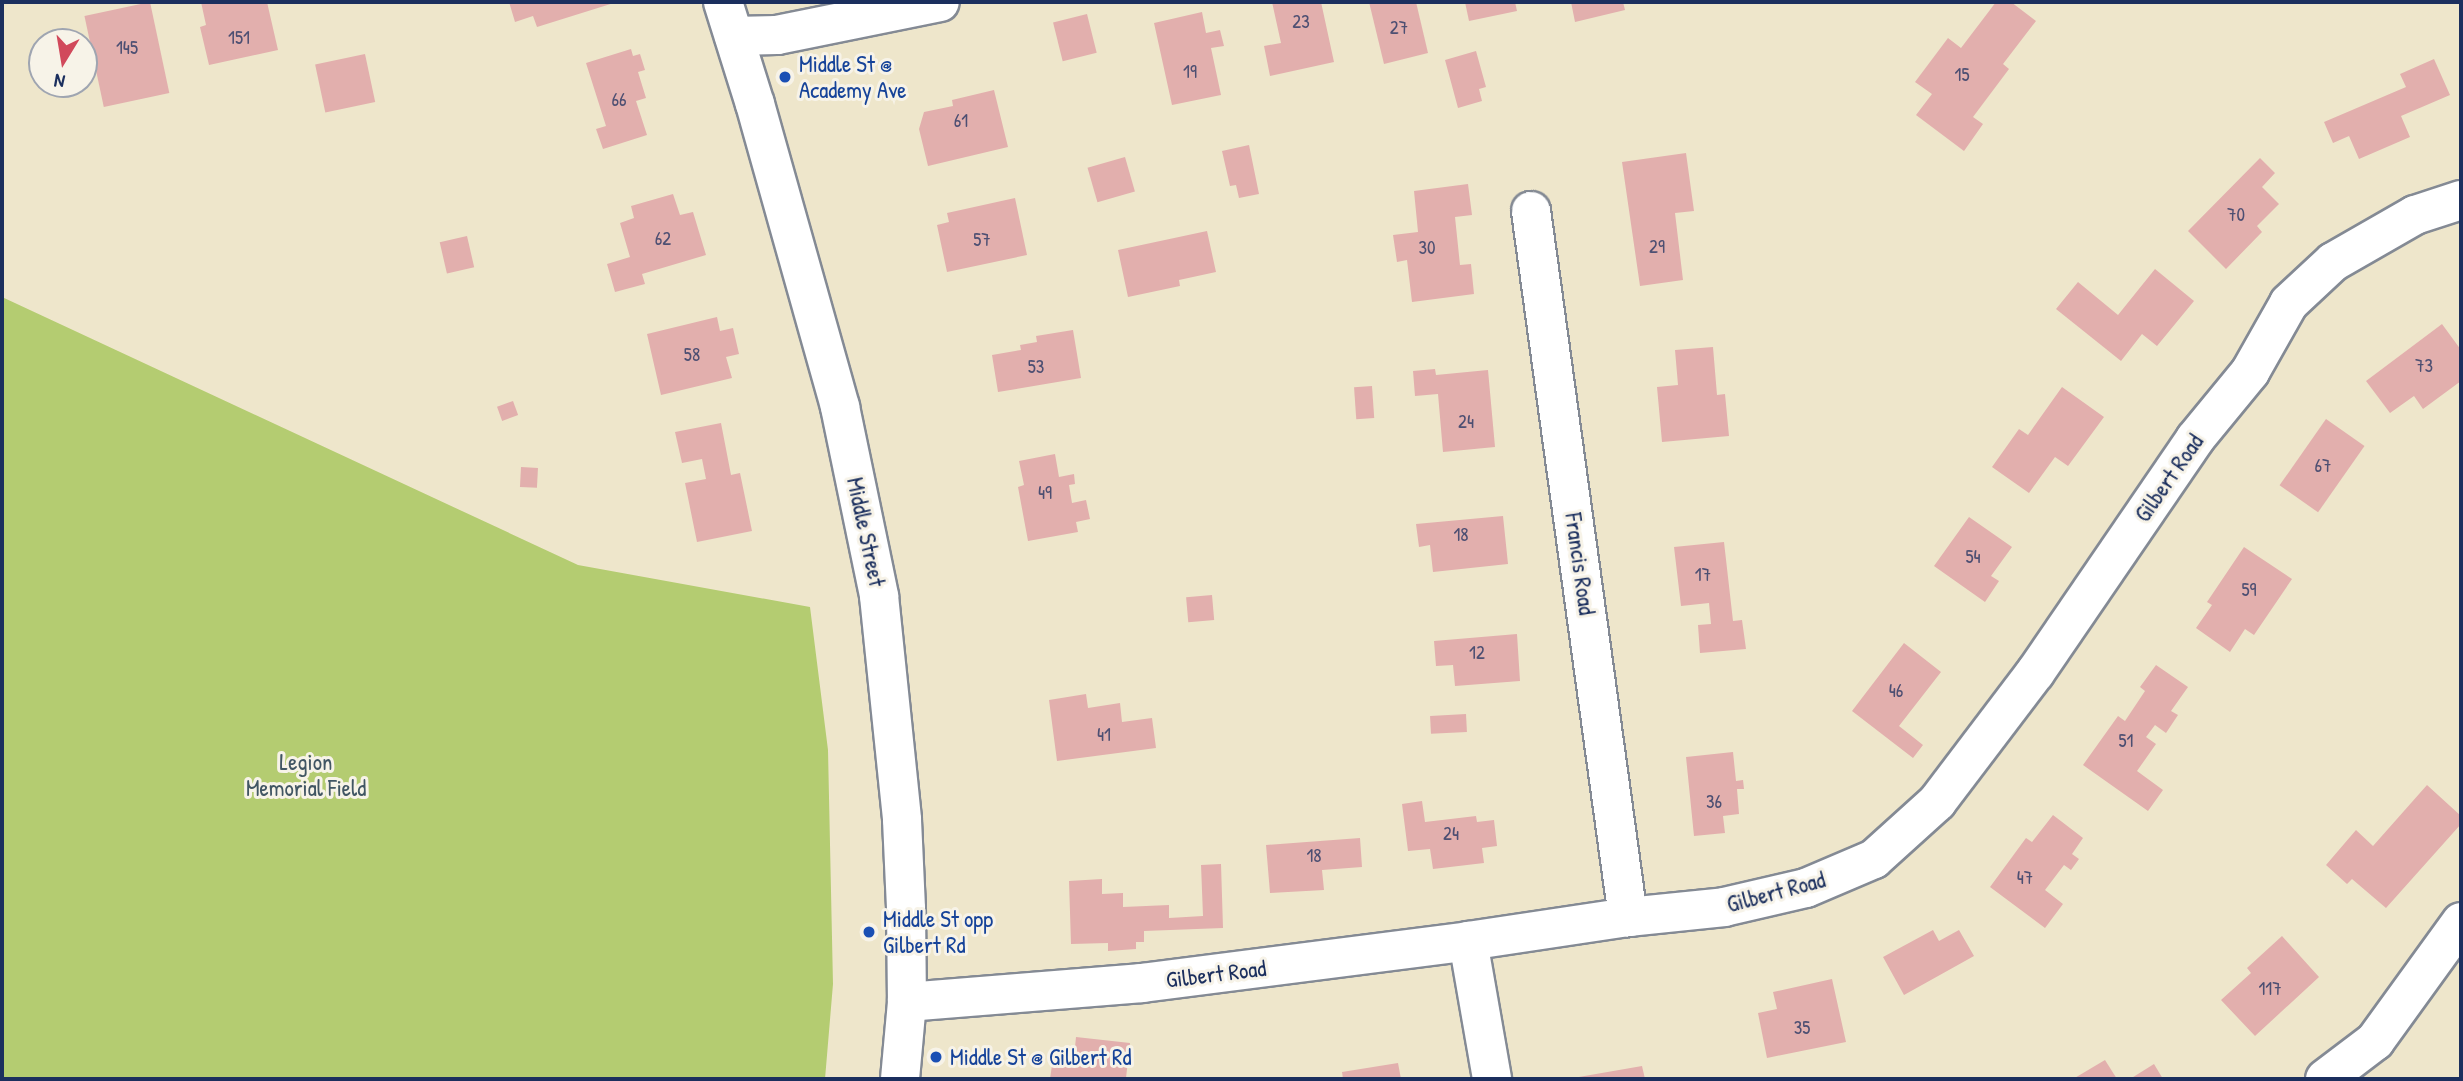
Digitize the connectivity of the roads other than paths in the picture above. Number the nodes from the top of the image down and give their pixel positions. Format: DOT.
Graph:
graph roads {
  1 [pos="940,2"];
  2 [pos="729,19"];
  3 [pos="2461,200"];
  4 [pos="1531,211"];
  5 [pos="1629,917"];
  6 [pos="2461,922"];
  7 [pos="1468,941"];
  8 [pos="906,1002"];
  9 [pos="900,1079"];
  10 [pos="1492,1079"];
  11 [pos="2325,1079"];
  1 -- 2 [label="street"];
  2 -- 8 [label="street, Middle Street"];
  3 -- 5 [label="street, Gilbert Road"];
  4 -- 5 [label="street, Francis Road"];
  5 -- 7 [label="street, Gilbert Road"];
  6 -- 11 [label="street"];
  7 -- 8 [label="street, Gilbert Road"];
  7 -- 10 [label="street"];
  8 -- 9 [label="street, Middle Street"];
}
